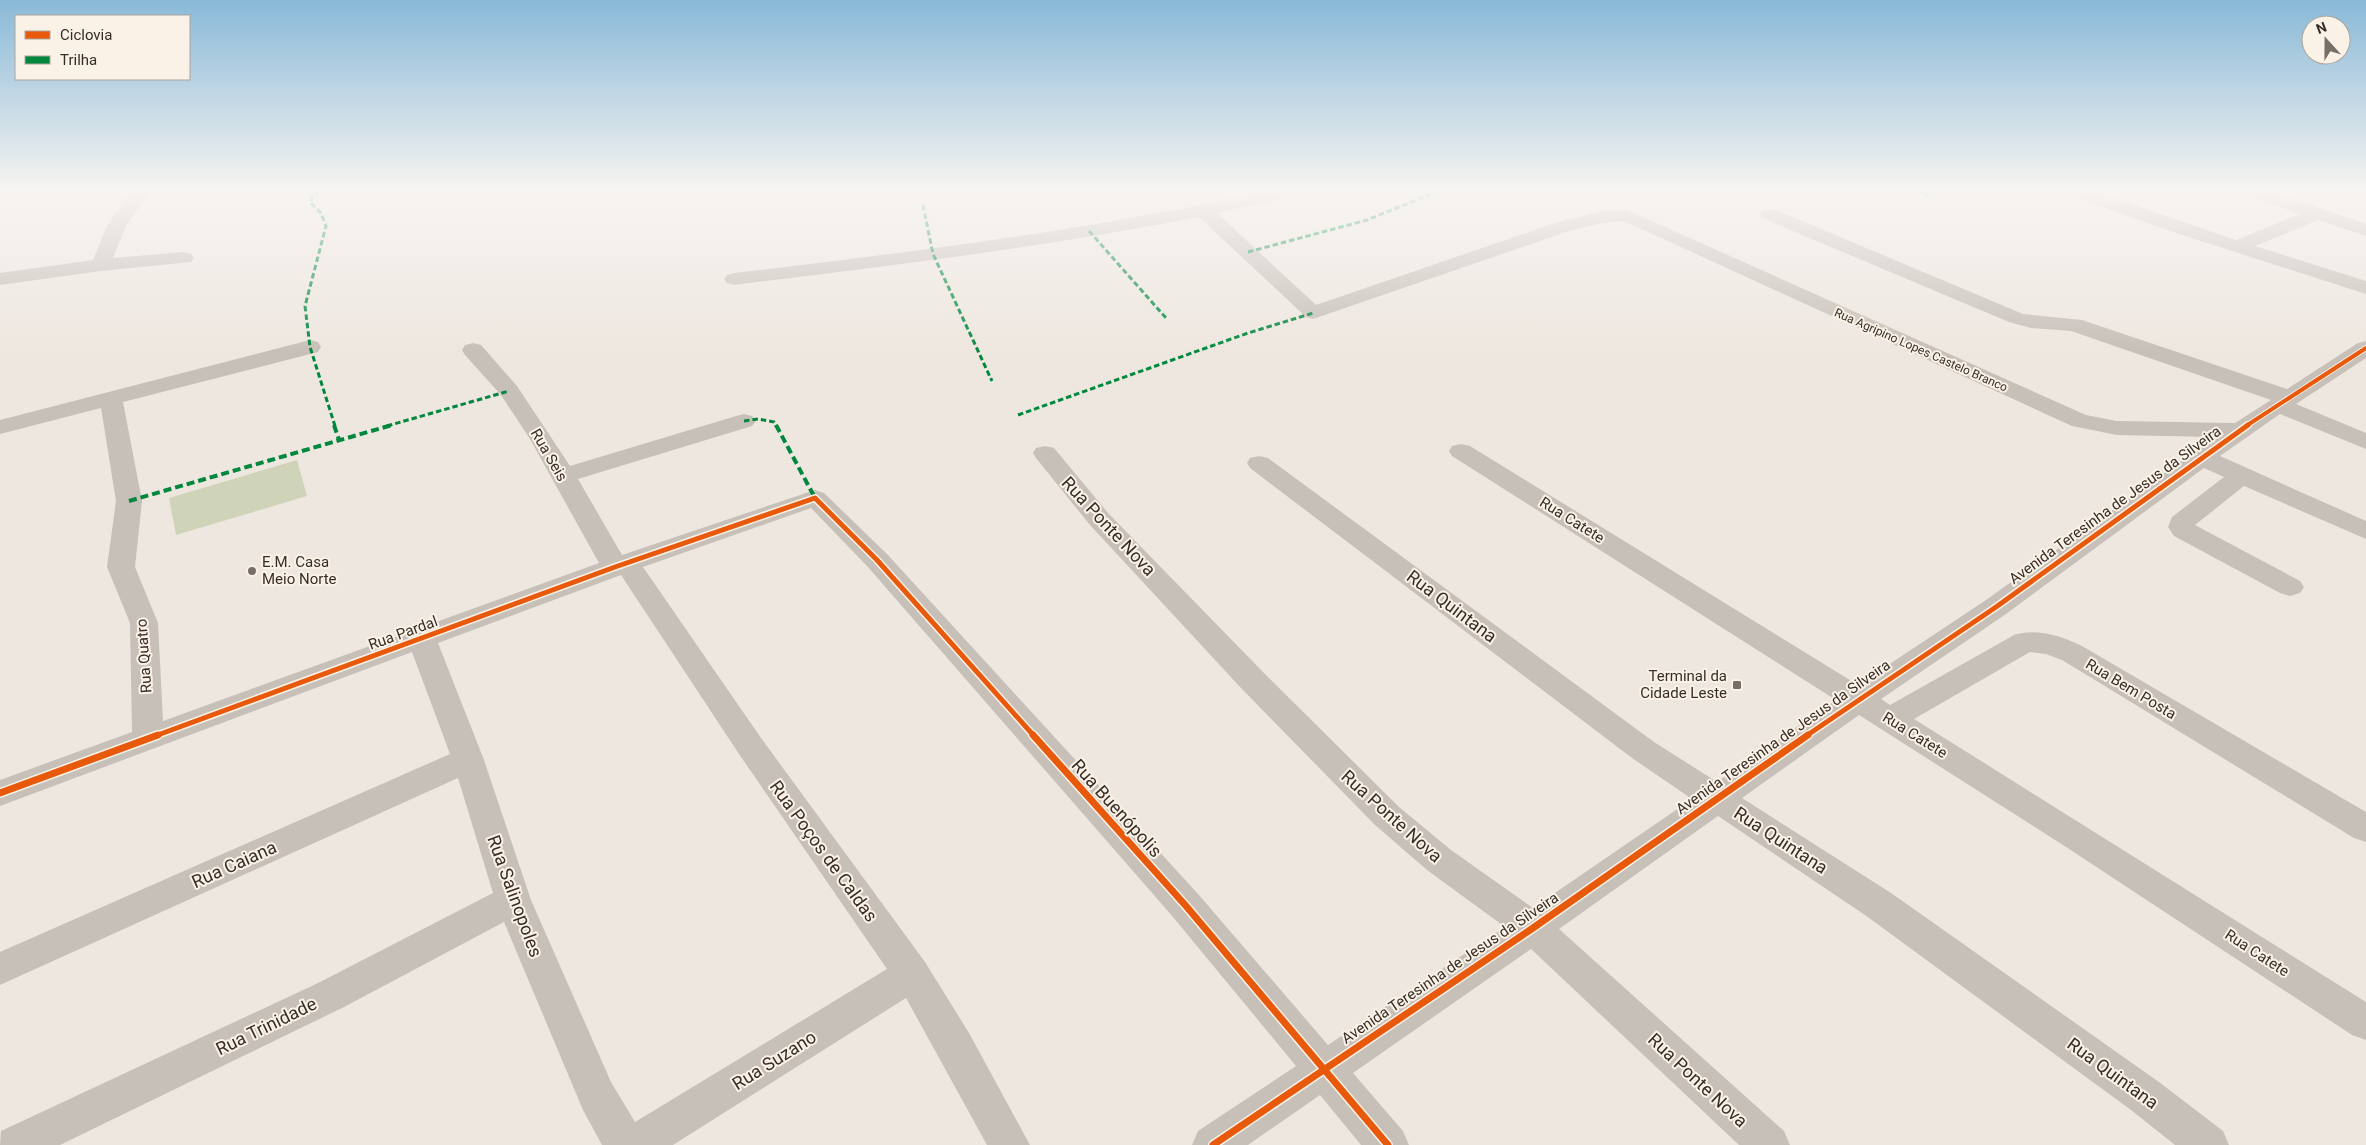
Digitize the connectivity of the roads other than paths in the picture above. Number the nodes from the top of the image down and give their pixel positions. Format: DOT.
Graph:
graph roads {
  1 [pos="106,244"];
  2 [pos="995,244"];
  3 [pos="1240,244"];
  4 [pos="1512,244"];
  5 [pos="1692,244"];
  6 [pos="1841,244"];
  7 [pos="2232,244"];
  8 [pos="2241,244"];
  9 [pos="2237,246"];
  10 [pos="184,258"];
  11 [pos="101,265"];
  12 [pos="0,279"];
  13 [pos="734,279"];
  14 [pos="2366,288"];
  15 [pos="310,347"];
  16 [pos="2366,348"];
  17 [pos="473,350"];
  18 [pos="111,398"];
  19 [pos="2284,402"];
  20 [pos="744,421"];
  21 [pos="0,427"];
  22 [pos="2240,430"];
  23 [pos="2366,442"];
  24 [pos="1461,451"];
  25 [pos="1046,453"];
  26 [pos="2201,457"];
  27 [pos="1260,463"];
  28 [pos="562,476"];
  29 [pos="2241,476"];
  30 [pos="815,498"];
  31 [pos="2366,531"];
  32 [pos="621,565"];
  33 [pos="2290,587"];
  34 [pos="422,639"];
  35 [pos="1859,699"];
  36 [pos="1890,719"];
  37 [pos="148,740"];
  38 [pos="468,760"];
  39 [pos="0,793"];
  40 [pos="1718,798"];
  41 [pos="2366,829"];
  42 [pos="513,900"];
  43 [pos="1533,928"];
  44 [pos="0,970"];
  45 [pos="912,974"];
  46 [pos="2366,1023"];
  47 [pos="1324,1068"];
  48 [pos="16,1145"];
  49 [pos="625,1145"];
  50 [pos="635,1145"];
  51 [pos="1009,1145"];
  52 [pos="1213,1145"];
  53 [pos="1388,1145"];
  54 [pos="1769,1145"];
  55 [pos="2208,1145"];
  1 -- 11 [label="street"];
  2 -- 13 [label="street"];
  3 -- 4 [label="street, Rua Agripino Lopes Castelo Branco"];
  5 -- 22 [label="street, Rua Agripino Lopes Castelo Branco"];
  6 -- 19 [label="street"];
  7 -- 9 [label="street"];
  8 -- 9 [label="street"];
  9 -- 14 [label="street"];
  10 -- 11 [label="street"];
  11 -- 12 [label="street"];
  15 -- 18 [label="street"];
  16 -- 19 [label="street, Avenida Teresinha de Jesus da Silveira"];
  17 -- 28 [label="street, Rua Seis"];
  18 -- 21 [label="street"];
  18 -- 37 [label="street, Rua Quatro"];
  19 -- 22 [label="street, Avenida Teresinha de Jesus da Silveira"];
  19 -- 23 [label="street"];
  20 -- 28 [label="street"];
  22 -- 26 [label="street, Avenida Teresinha de Jesus da Silveira"];
  24 -- 35 [label="street, Rua Catete"];
  25 -- 43 [label="street, Rua Ponte Nova"];
  26 -- 29 [label="street"];
  26 -- 35 [label="street, Avenida Teresinha de Jesus da Silveira"];
  27 -- 40 [label="street, Rua Quintana"];
  28 -- 32 [label="street, Rua Seis"];
  29 -- 31 [label="street"];
  29 -- 33 [label="street"];
  30 -- 32 [label="street, Rua Pardal"];
  30 -- 47 [label="street, Rua Buenópolis"];
  32 -- 34 [label="street, Rua Pardal"];
  32 -- 45 [label="street, Rua Poços de Caldas"];
  34 -- 37 [label="street, Rua Pardal"];
  34 -- 38 [label="street, Rua Salinopoles"];
  35 -- 36 [label="street, Rua Catete"];
  35 -- 40 [label="street, Avenida Teresinha de Jesus da Silveira"];
  36 -- 41 [label="street, Rua Bem Posta"];
  36 -- 46 [label="street, Rua Catete"];
  37 -- 39 [label="street, Rua Pardal"];
  38 -- 42 [label="street, Rua Salinopoles"];
  38 -- 44 [label="street, Rua Caiana"];
  40 -- 43 [label="street, Avenida Teresinha de Jesus da Silveira"];
  40 -- 55 [label="street, Rua Quintana"];
  42 -- 48 [label="street, Rua Trinidade"];
  42 -- 49 [label="street, Rua Salinopoles"];
  43 -- 47 [label="street, Avenida Teresinha de Jesus da Silveira"];
  43 -- 54 [label="street, Rua Ponte Nova"];
  45 -- 50 [label="street, Rua Suzano"];
  45 -- 51 [label="street, Rua Poços de Caldas"];
  47 -- 52 [label="street, Avenida Teresinha de Jesus da Silveira"];
  47 -- 53 [label="street, Rua Buenópolis"];
}
